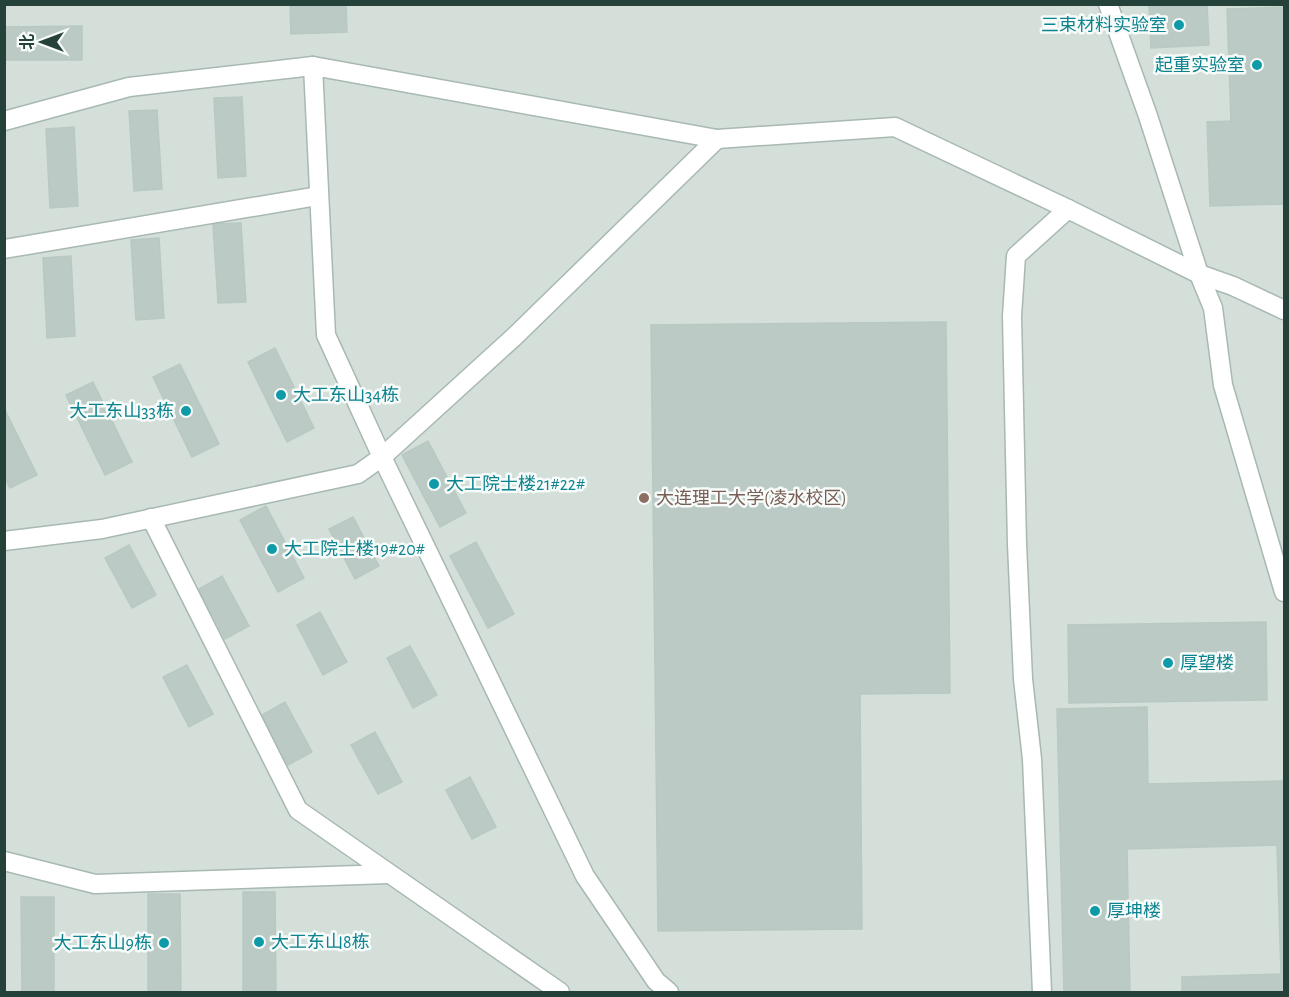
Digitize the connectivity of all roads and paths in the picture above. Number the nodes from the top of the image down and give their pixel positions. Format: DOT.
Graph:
graph roads {
  1 [pos="1108,4"];
  2 [pos="313,66"];
  3 [pos="4,121"];
  4 [pos="717,139"];
  5 [pos="318,196"];
  6 [pos="1068,209"];
  7 [pos="4,249"];
  8 [pos="1198,274"];
  9 [pos="1284,310"];
  10 [pos="382,457"];
  11 [pos="151,518"];
  12 [pos="4,541"];
  13 [pos="1284,592"];
  14 [pos="4,861"];
  15 [pos="388,874"];
  16 [pos="560,993"];
  17 [pos="669,993"];
  18 [pos="1042,993"];
  1 -- 8 [label="street"];
  2 -- 3 [label="street"];
  2 -- 4 [label="street"];
  2 -- 5 [label="street"];
  4 -- 6 [label="street"];
  4 -- 10 [label="street"];
  5 -- 7 [label="street"];
  5 -- 10 [label="street"];
  6 -- 8 [label="street"];
  6 -- 18 [label="street"];
  8 -- 9 [label="street"];
  8 -- 13 [label="street"];
  10 -- 11 [label="street"];
  10 -- 17 [label="street"];
  11 -- 12 [label="street"];
  11 -- 15 [label="street"];
  14 -- 15 [label="street"];
  15 -- 16 [label="street"];
}
